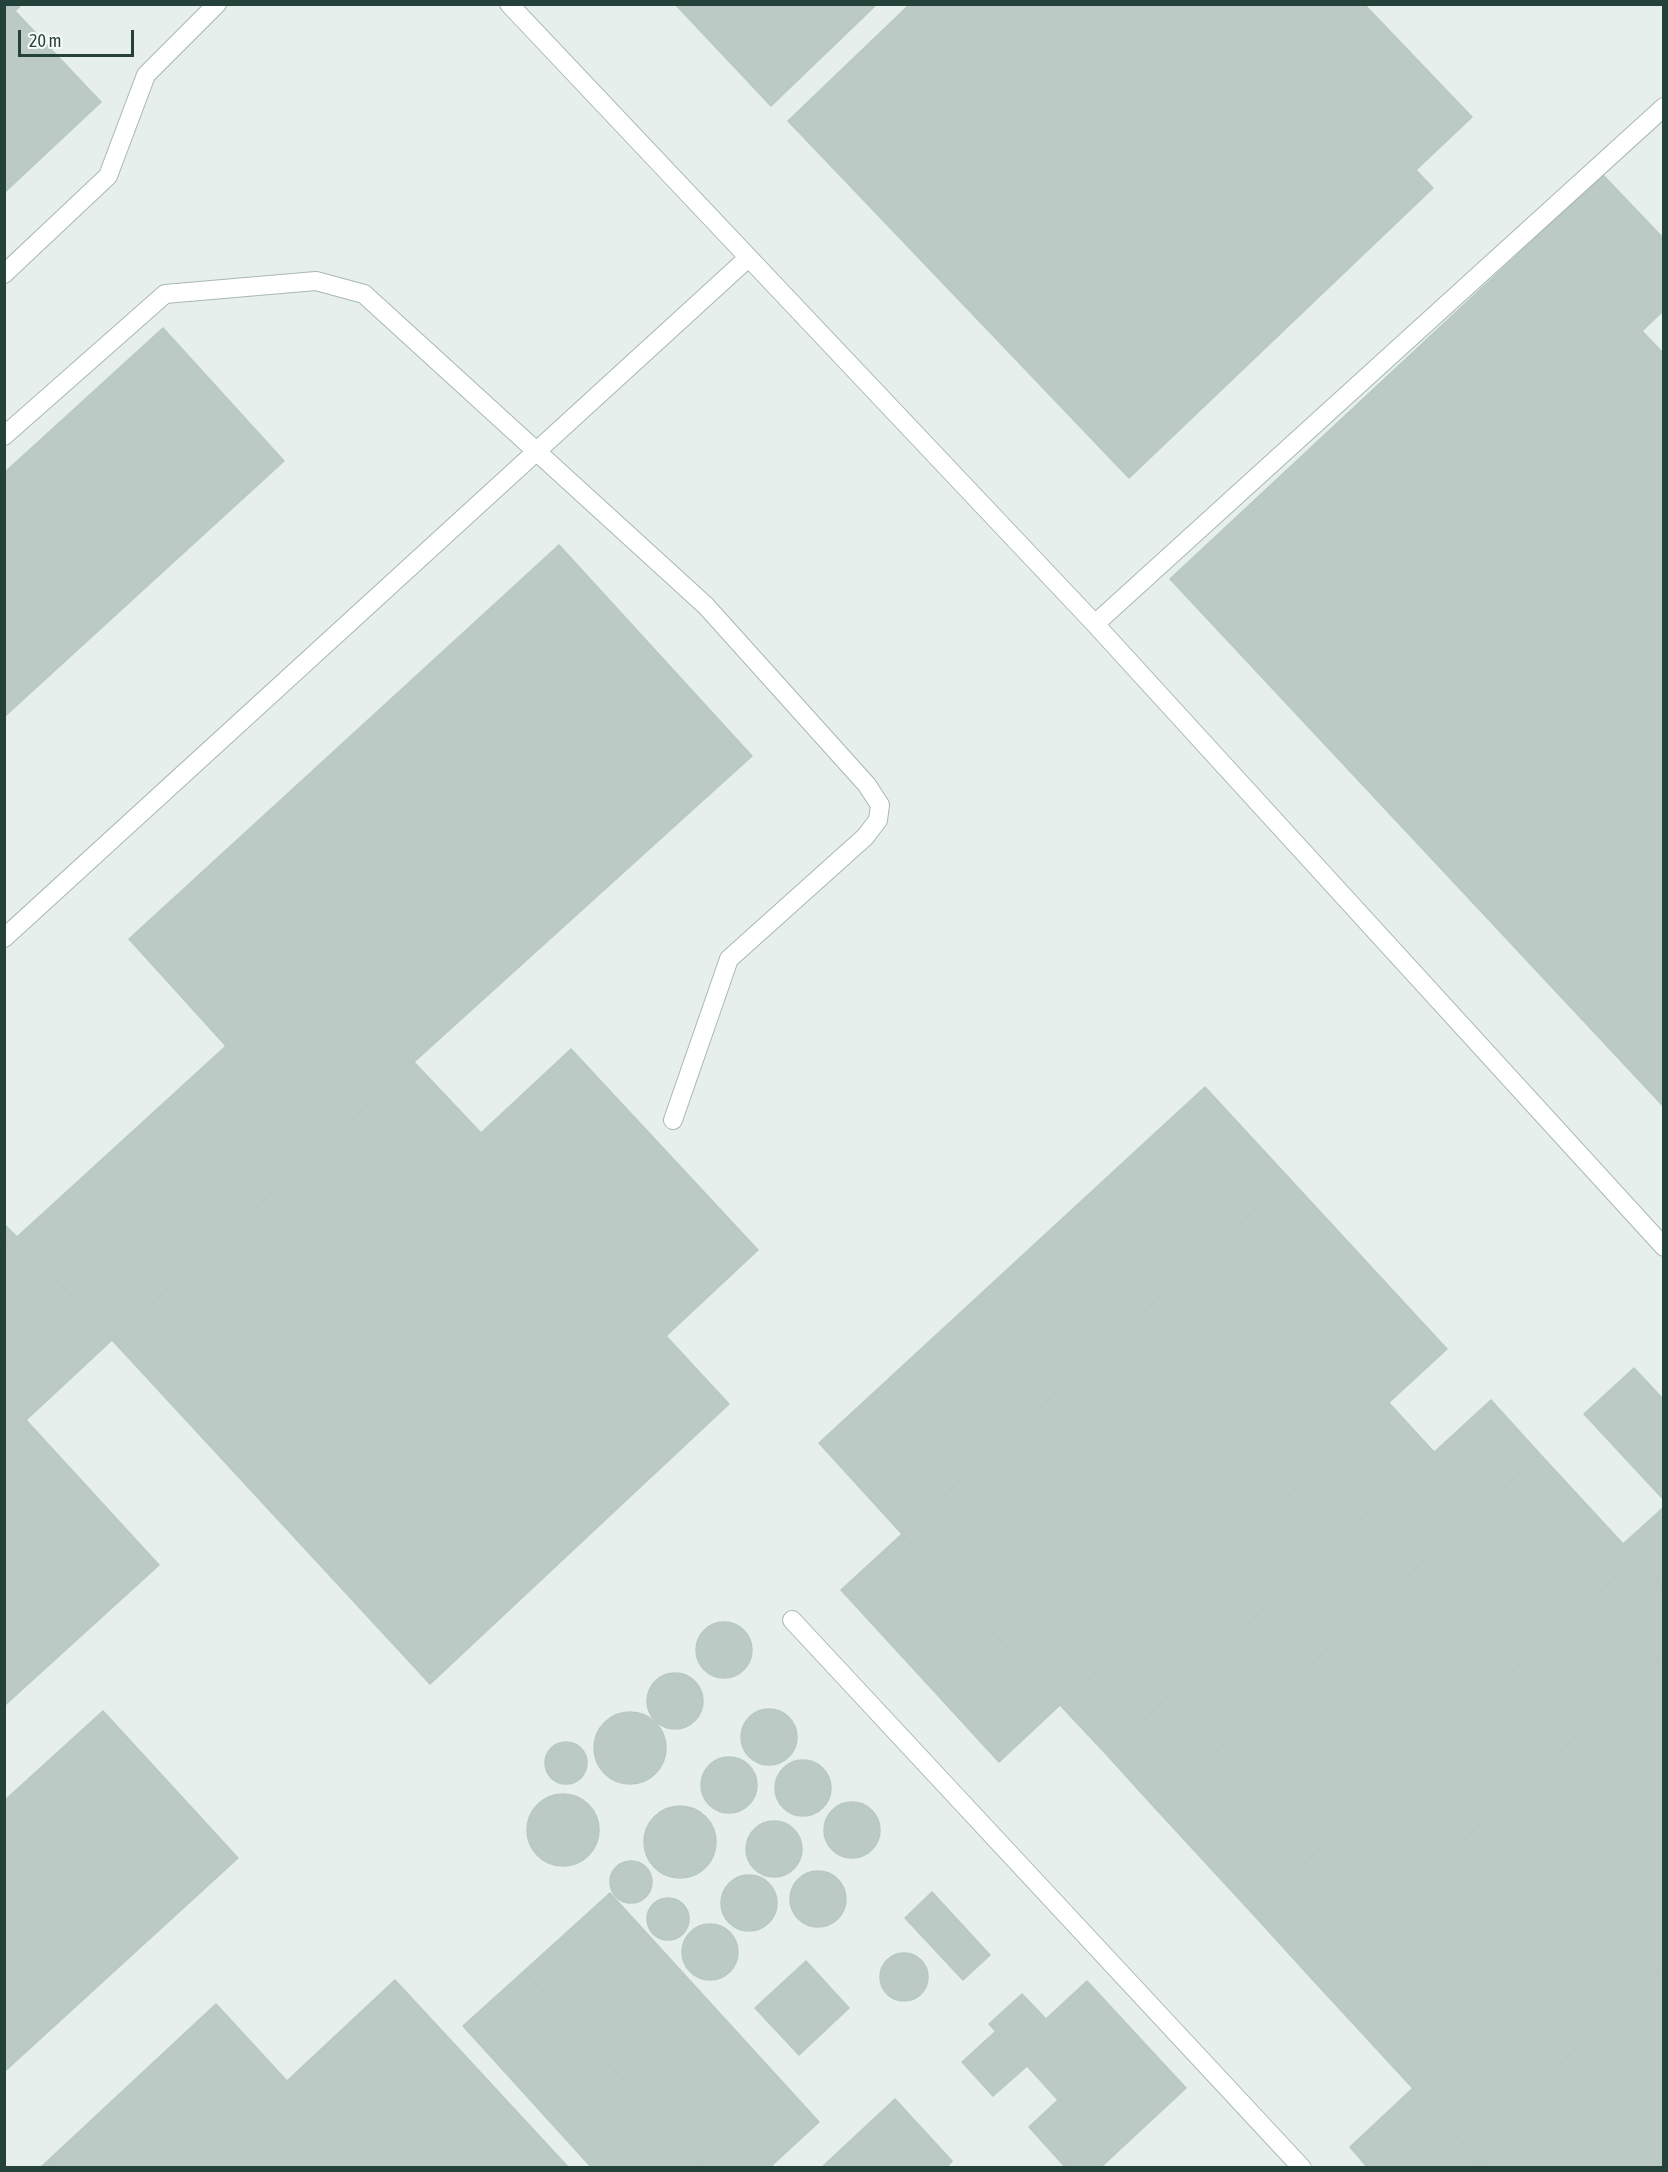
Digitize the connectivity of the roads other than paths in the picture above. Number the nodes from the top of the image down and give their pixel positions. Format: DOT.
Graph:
graph roads {
  1 [pos="218,4"];
  2 [pos="509,4"];
  3 [pos="1664,107"];
  4 [pos="748,258"];
  5 [pos="4,274"];
  6 [pos="4,435"];
  7 [pos="536,451"];
  8 [pos="1095,624"];
  9 [pos="4,938"];
  10 [pos="673,1120"];
  11 [pos="1664,1247"];
  12 [pos="792,1620"];
  13 [pos="1302,2168"];
  1 -- 5 [label="street"];
  2 -- 4 [label="street"];
  3 -- 8 [label="street"];
  4 -- 7 [label="street"];
  4 -- 8 [label="street"];
  6 -- 7 [label="street"];
  7 -- 9 [label="street"];
  7 -- 10 [label="street"];
  8 -- 11 [label="street"];
  12 -- 13 [label="street"];
}
